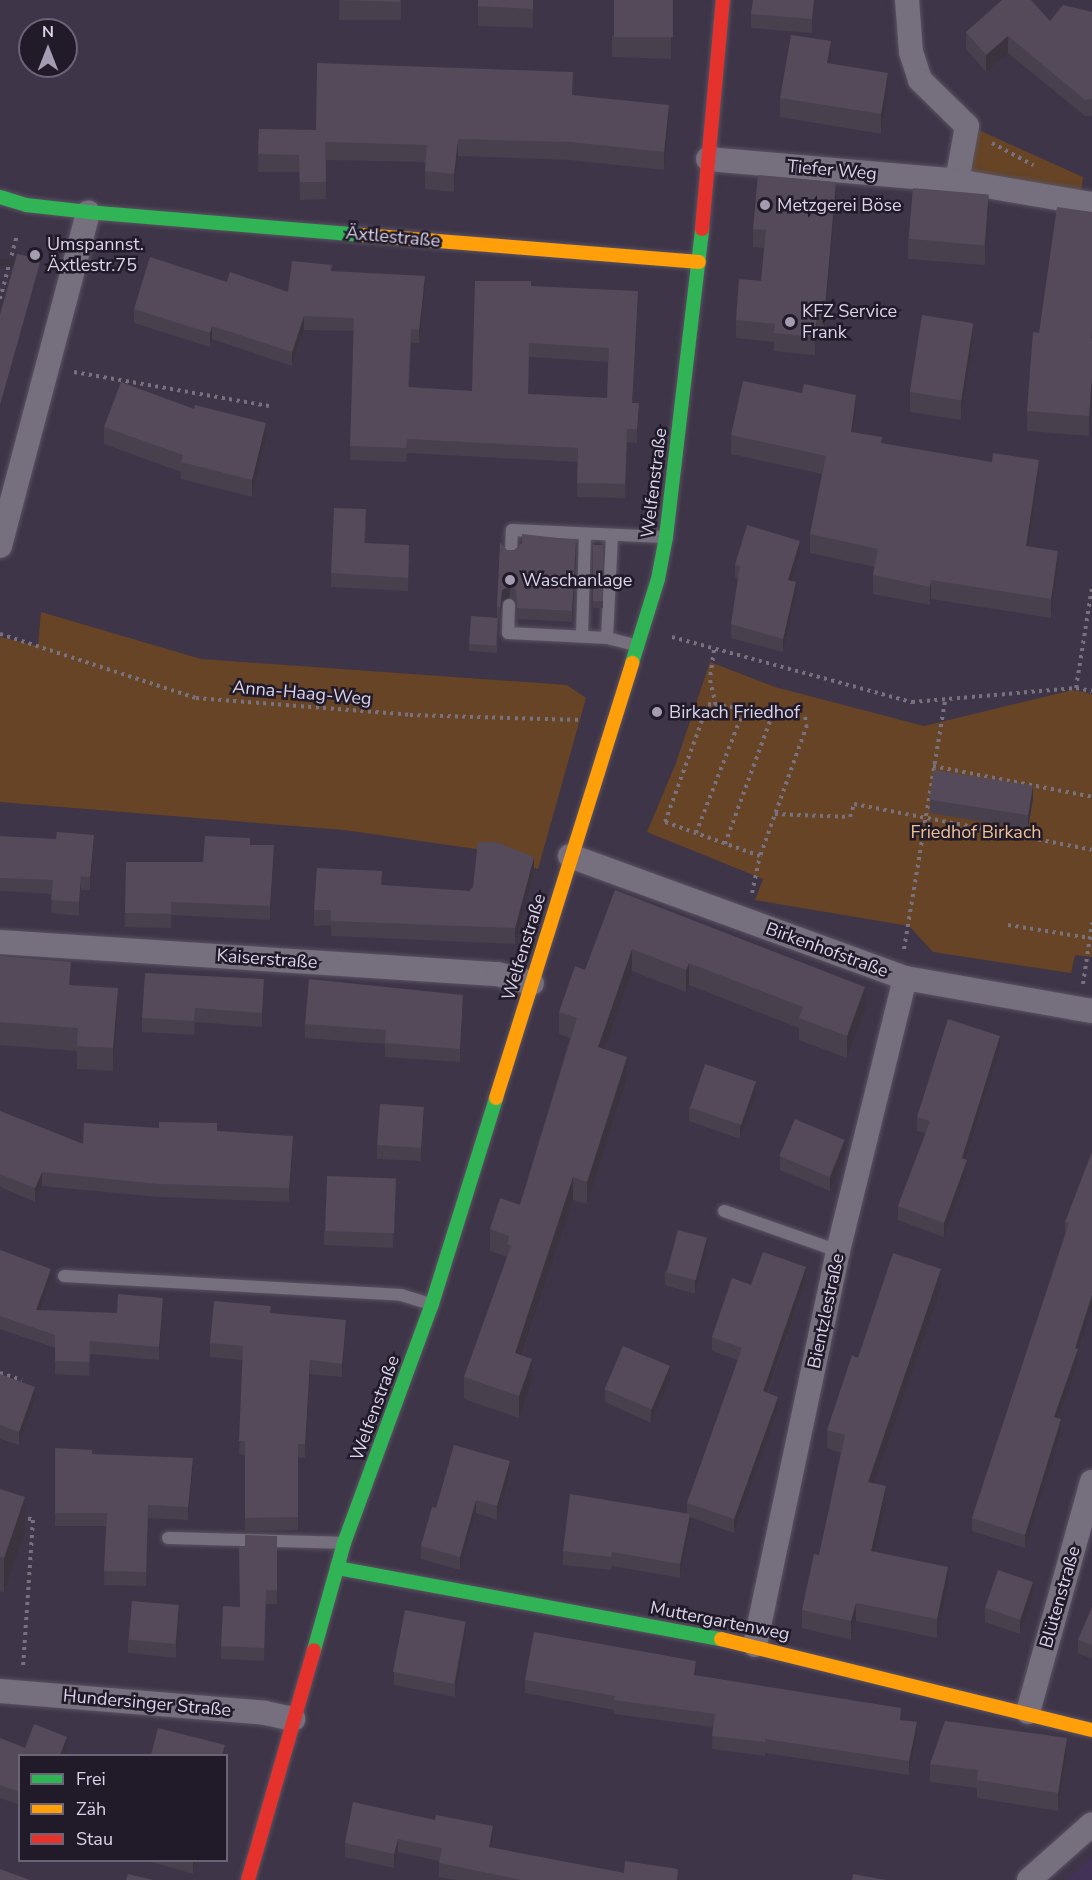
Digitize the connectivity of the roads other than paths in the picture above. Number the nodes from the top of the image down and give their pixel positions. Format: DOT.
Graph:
graph roads {
  1 [pos="723,0"];
  2 [pos="907,0"];
  3 [pos="708,159"];
  4 [pos="957,181"];
  5 [pos="0,197"];
  6 [pos="1092,204"];
  7 [pos="88,212"];
  8 [pos="699,262"];
  9 [pos="585,534"];
  10 [pos="612,535"];
  11 [pos="666,537"];
  12 [pos="0,546"];
  13 [pos="511,554"];
  14 [pos="509,605"];
  15 [pos="582,636"];
  16 [pos="607,638"];
  17 [pos="637,645"];
  18 [pos="570,856"];
  19 [pos="0,942"];
  20 [pos="901,977"];
  21 [pos="532,983"];
  22 [pos="1086,1010"];
  23 [pos="724,1211"];
  24 [pos="838,1251"];
  25 [pos="64,1276"];
  26 [pos="432,1304"];
  27 [pos="1092,1482"];
  28 [pos="168,1538"];
  29 [pos="344,1543"];
  30 [pos="337,1568"];
  31 [pos="755,1645"];
  32 [pos="11,1692"];
  33 [pos="1028,1712"];
  34 [pos="293,1719"];
  35 [pos="1092,1730"];
  36 [pos="1092,1824"];
  37 [pos="248,1880"];
  38 [pos="1029,1880"];
  1 -- 3 [label="street, Welfenstraße"];
  2 -- 4 [label="street"];
  3 -- 4 [label="street, Tiefer Weg"];
  3 -- 8 [label="street, Welfenstraße"];
  4 -- 6 [label="street, Tiefer Weg"];
  5 -- 7 [label="street, Äxtlestraße"];
  7 -- 8 [label="street, Äxtlestraße"];
  7 -- 12 [label="street"];
  8 -- 11 [label="street, Welfenstraße"];
  9 -- 10 [label="lane"];
  9 -- 13 [label="lane"];
  9 -- 15 [label="lane"];
  10 -- 11 [label="lane"];
  10 -- 16 [label="lane"];
  11 -- 17 [label="street, Welfenstraße"];
  14 -- 15 [label="lane"];
  15 -- 16 [label="lane"];
  16 -- 17 [label="lane"];
  17 -- 18 [label="street, Welfenstraße"];
  18 -- 20 [label="street, Birkenhofstraße"];
  18 -- 21 [label="street, Welfenstraße"];
  19 -- 21 [label="street, Kaiserstraße"];
  20 -- 22 [label="street, Birkenhofstraße"];
  20 -- 24 [label="street, Bientzlestraße"];
  21 -- 26 [label="street, Welfenstraße"];
  23 -- 24 [label="lane"];
  24 -- 31 [label="street, Bientzlestraße"];
  25 -- 26 [label="lane"];
  26 -- 29 [label="street, Welfenstraße"];
  27 -- 33 [label="street, Blütenstraße"];
  28 -- 29 [label="lane"];
  29 -- 30 [label="street, Welfenstraße"];
  30 -- 31 [label="street, Muttergartenweg"];
  30 -- 34 [label="street, Welfenstraße"];
  31 -- 33 [label="street, Muttergartenweg"];
  32 -- 34 [label="street, Hundersinger Straße"];
  33 -- 35 [label="street, Muttergartenweg"];
  34 -- 37 [label="street, Welfenstraße"];
  36 -- 38 [label="street"];
}
